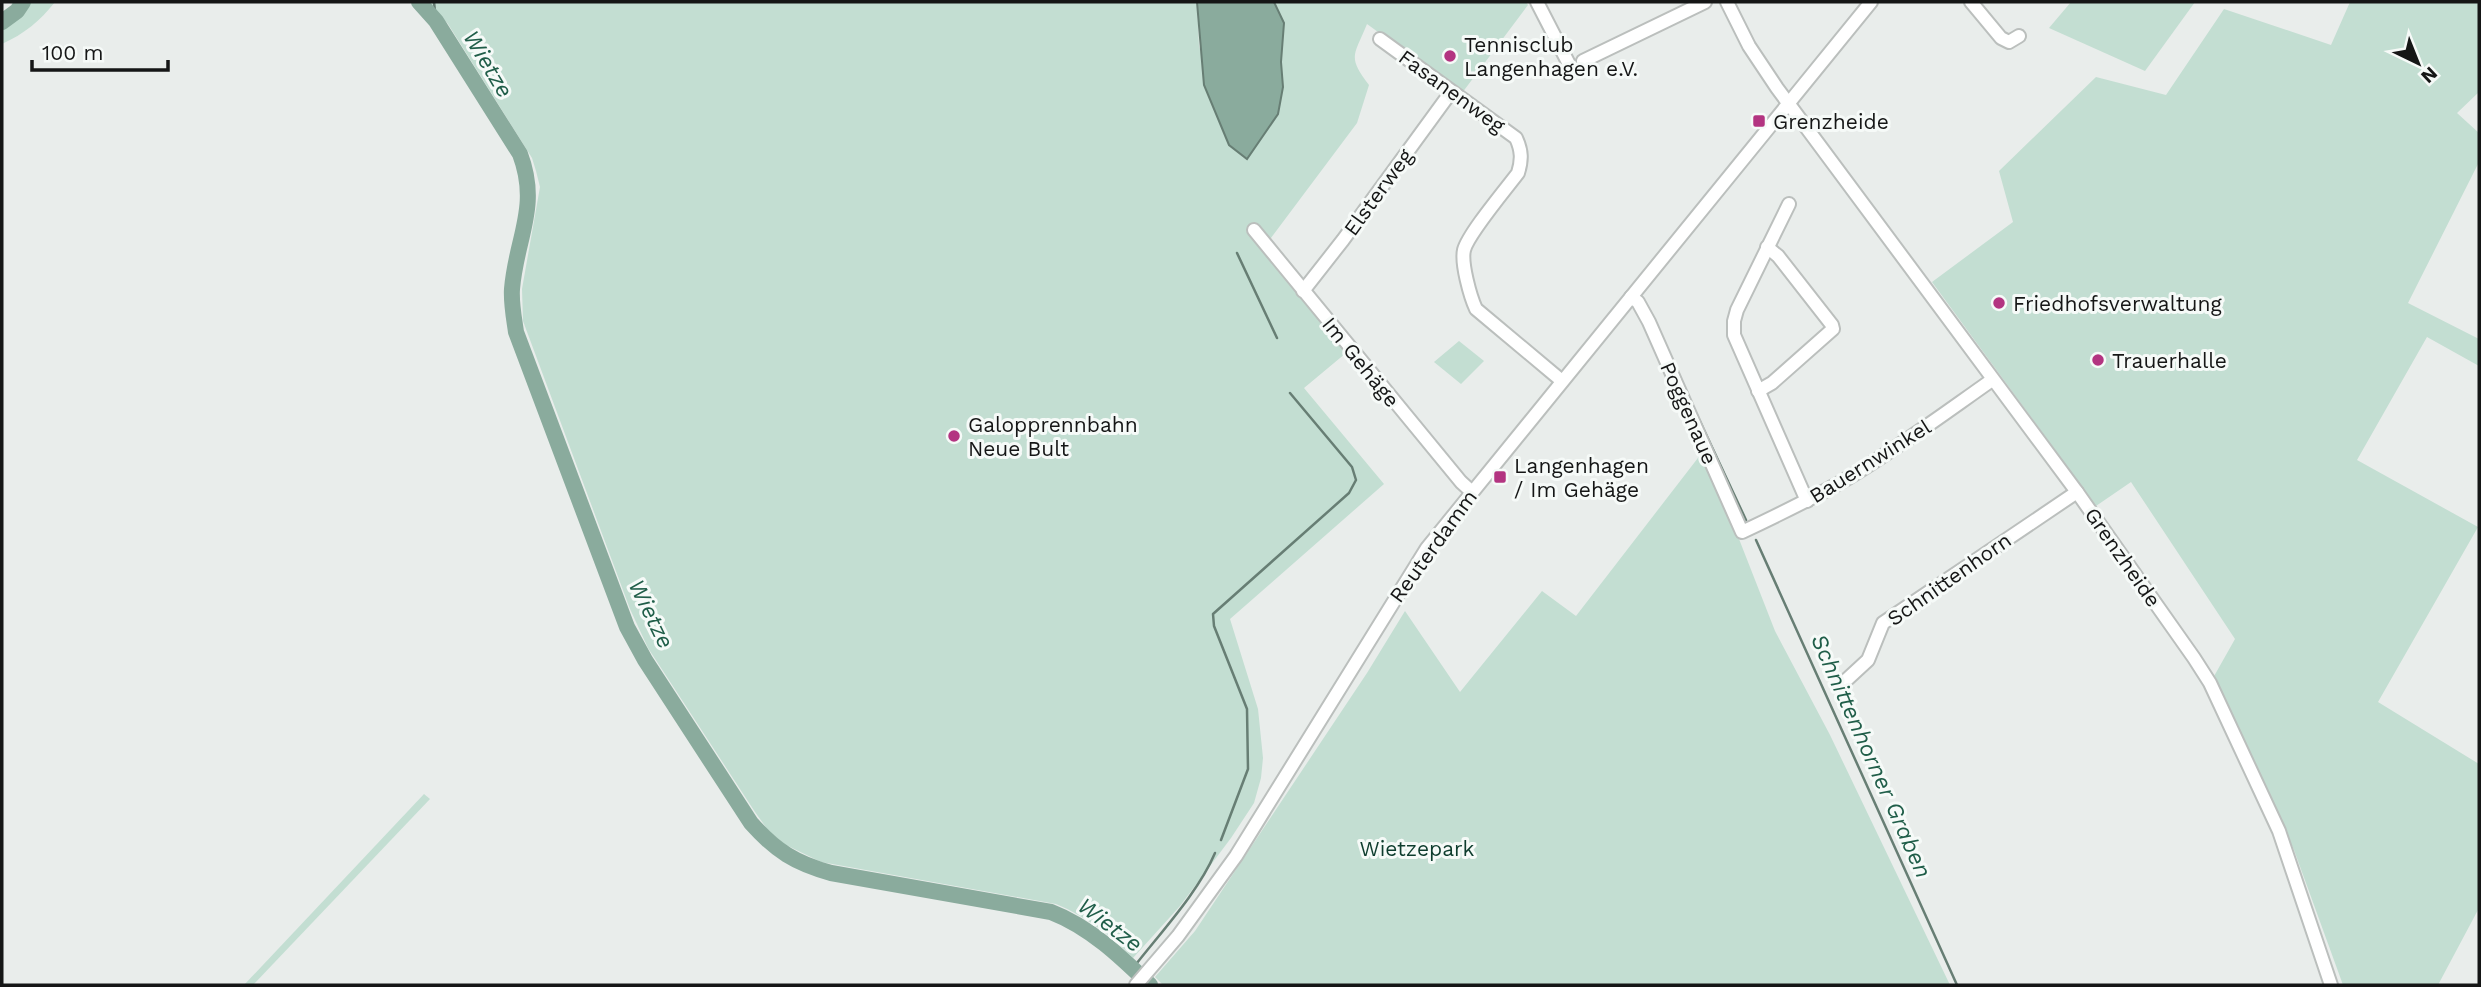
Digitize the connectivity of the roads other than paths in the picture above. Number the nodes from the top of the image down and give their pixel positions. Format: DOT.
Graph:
graph roads {
  1 [pos="1537,2"];
  2 [pos="1705,2"];
  3 [pos="1727,2"];
  4 [pos="1871,2"];
  5 [pos="1971,2"];
  6 [pos="2019,36"];
  7 [pos="1380,39"];
  8 [pos="1583,61"];
  9 [pos="1572,70"];
  10 [pos="1451,92"];
  11 [pos="1788,103"];
  12 [pos="1789,204"];
  13 [pos="1254,230"];
  14 [pos="1767,247"];
  15 [pos="1303,291"];
  16 [pos="1631,297"];
  17 [pos="1562,380"];
  18 [pos="1992,380"];
  19 [pos="1758,391"];
  20 [pos="1472,492"];
  21 [pos="2077,492"];
  22 [pos="1807,501"];
  23 [pos="1742,532"];
  24 [pos="1842,684"];
  25 [pos="1136,985"];
  26 [pos="2331,985"];
  1 -- 9 [label="street"];
  2 -- 8 [label="street"];
  3 -- 11 [label="street, Grenzheide"];
  4 -- 11 [label="street, Reuterdamm"];
  5 -- 6 [label="street"];
  7 -- 10 [label="street, Fasanenweg"];
  10 -- 15 [label="street, Elsterweg"];
  10 -- 17 [label="street, Fasanenweg"];
  11 -- 16 [label="street, Reuterdamm"];
  11 -- 18 [label="street, Grenzheide"];
  12 -- 14 [label="street"];
  13 -- 15 [label="street, Im Gehäge"];
  14 -- 19 [label="street"];
  14 -- 19 [label="street"];
  15 -- 20 [label="street, Im Gehäge"];
  16 -- 17 [label="street, Reuterdamm"];
  16 -- 23 [label="street, Poggenaue"];
  17 -- 20 [label="street, Reuterdamm"];
  18 -- 21 [label="street, Grenzheide"];
  18 -- 22 [label="street, Bauernwinkel"];
  19 -- 22 [label="street"];
  20 -- 25 [label="street, Reuterdamm"];
  21 -- 24 [label="street, Schnittenhorn"];
  21 -- 26 [label="street, Grenzheide"];
  22 -- 23 [label="street, Bauernwinkel"];
}
